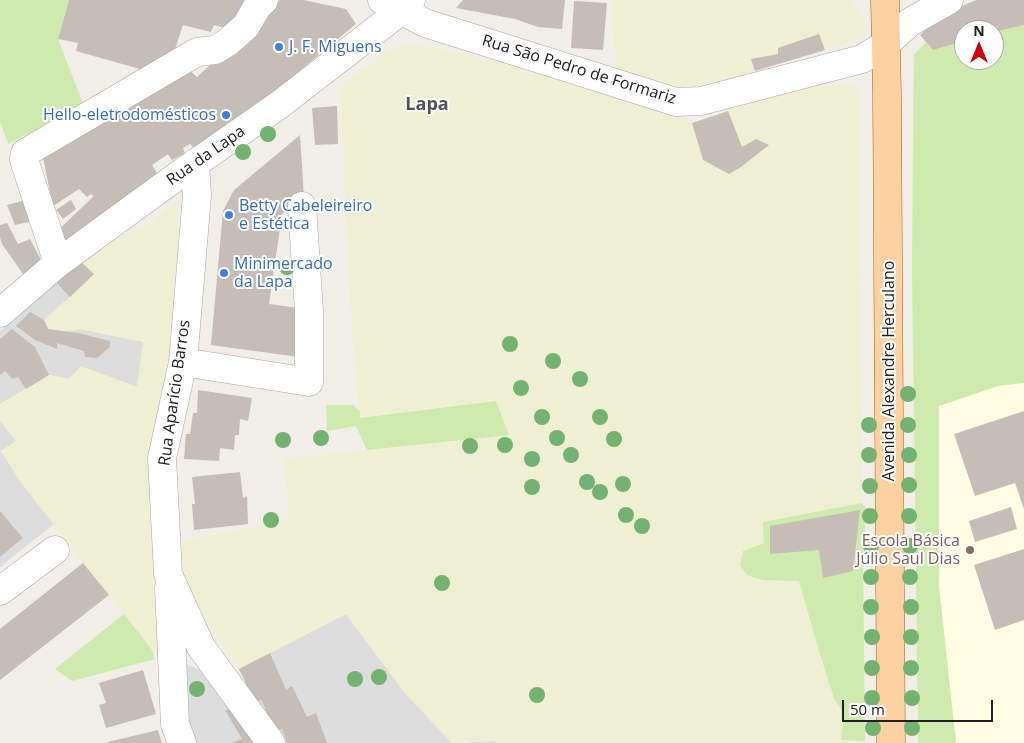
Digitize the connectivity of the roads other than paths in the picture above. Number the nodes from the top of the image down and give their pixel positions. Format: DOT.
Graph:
graph roads {
  1 [pos="264,0"];
  2 [pos="885,0"];
  3 [pos="949,0"];
  4 [pos="398,3"];
  5 [pos="886,44"];
  6 [pos="195,163"];
  7 [pos="302,206"];
  8 [pos="58,263"];
  9 [pos="0,313"];
  10 [pos="183,362"];
  11 [pos="55,550"];
  12 [pos="168,574"];
  13 [pos="0,591"];
  14 [pos="206,654"];
  15 [pos="172,663"];
  16 [pos="182,743"];
  17 [pos="272,743"];
  18 [pos="891,743"];
  1 -- 8 [label="street"];
  2 -- 5 [label="main road, Avenida Alexandre Herculano"];
  3 -- 5 [label="street, Rua São Pedro de Formariz"];
  4 -- 5 [label="street, Rua São Pedro de Formariz"];
  4 -- 6 [label="street, Rua da Lapa"];
  5 -- 18 [label="main road, Avenida Alexandre Herculano"];
  6 -- 8 [label="street, Rua da Lapa"];
  6 -- 10 [label="street, Rua Aparício Barros"];
  7 -- 10 [label="street"];
  8 -- 9 [label="street, Rua da Lapa"];
  10 -- 12 [label="street, Rua Aparício Barros"];
  11 -- 13 [label="street"];
  12 -- 14 [label="street, Rua Aparício Barros"];
  12 -- 15 [label="street"];
  14 -- 15 [label="street"];
  14 -- 17 [label="street, Rua Aparício Barros"];
  15 -- 16 [label="street"];
}
